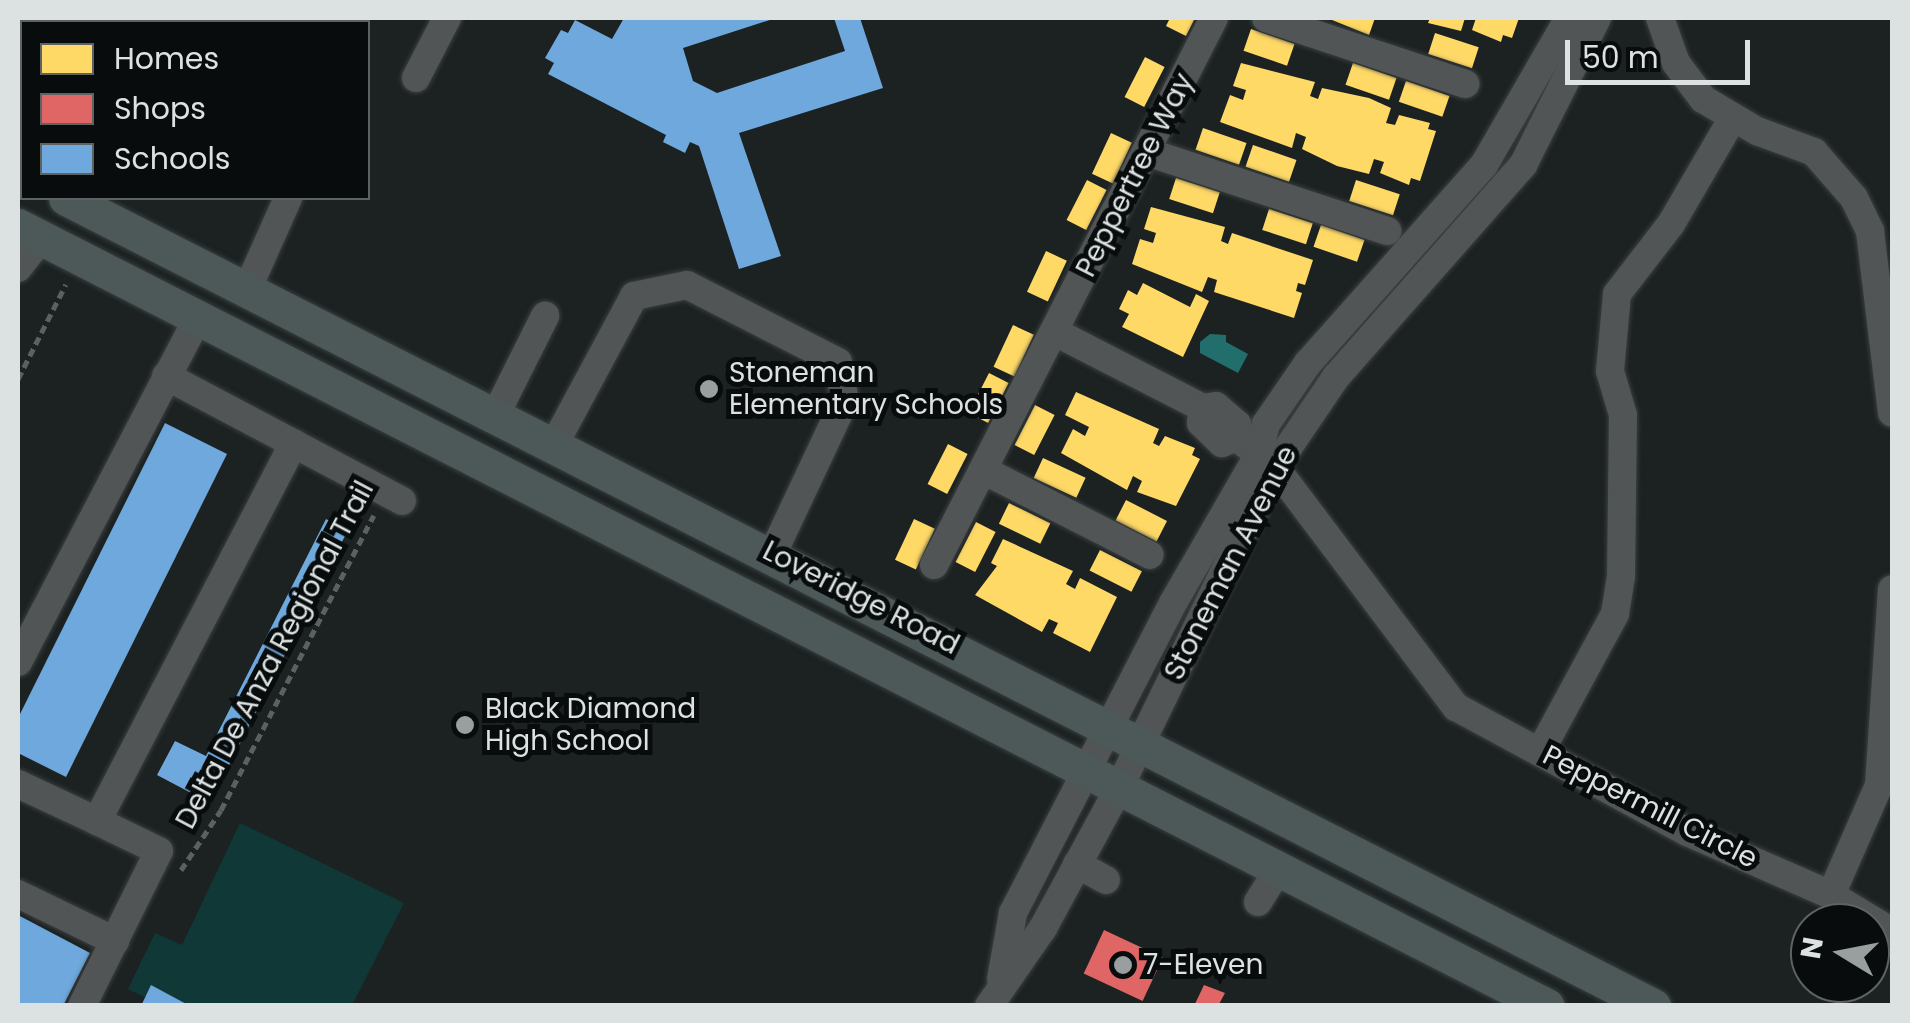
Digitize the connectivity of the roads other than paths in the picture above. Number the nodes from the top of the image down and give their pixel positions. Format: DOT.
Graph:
graph roads {
  1 [pos="447,18"];
  2 [pos="1214,18"];
  3 [pos="1266,18"];
  4 [pos="1569,18"];
  5 [pos="1597,18"];
  6 [pos="1660,18"];
  7 [pos="416,78"];
  8 [pos="1465,84"];
  9 [pos="1732,119"];
  10 [pos="1147,152"];
  11 [pos="287,200"];
  12 [pos="73,201"];
  13 [pos="1387,230"];
  14 [pos="30,232"];
  15 [pos="18,268"];
  16 [pos="247,290"];
  17 [pos="545,316"];
  18 [pos="198,317"];
  19 [pos="1055,332"];
  20 [pos="166,376"];
  21 [pos="1892,413"];
  22 [pos="496,414"];
  23 [pos="294,443"];
  24 [pos="555,443"];
  25 [pos="1266,462"];
  26 [pos="983,470"];
  27 [pos="394,497"];
  28 [pos="773,553"];
  29 [pos="1150,555"];
  30 [pos="934,565"];
  31 [pos="1892,589"];
  32 [pos="18,662"];
  33 [pos="1125,733"];
  34 [pos="1540,752"];
  35 [pos="1086,770"];
  36 [pos="18,784"];
  37 [pos="1120,786"];
  38 [pos="97,821"];
  39 [pos="1077,864"];
  40 [pos="1279,868"];
  41 [pos="1106,880"];
  42 [pos="18,894"];
  43 [pos="1831,896"];
  44 [pos="1258,902"];
  45 [pos="1892,932"];
  46 [pos="114,941"];
  47 [pos="995,995"];
  48 [pos="82,1006"];
  49 [pos="1547,1006"];
  50 [pos="1653,1006"];
  1 -- 7 [label="street"];
  2 -- 10 [label="street, Peppertree Way"];
  3 -- 8 [label="street"];
  4 -- 25 [label="street, Stoneman Avenue"];
  5 -- 25 [label="street, Stoneman Avenue"];
  6 -- 9 [label="street"];
  9 -- 21 [label="street"];
  9 -- 34 [label="street"];
  10 -- 13 [label="street"];
  10 -- 19 [label="street, Peppertree Way"];
  11 -- 16 [label="street"];
  12 -- 14 [label="main road"];
  12 -- 16 [label="main road, Loveridge Road"];
  14 -- 15 [label="street"];
  14 -- 18 [label="main road, Loveridge Road"];
  16 -- 22 [label="main road, Loveridge Road"];
  17 -- 22 [label="street"];
  18 -- 20 [label="street"];
  18 -- 35 [label="main road, Loveridge Road"];
  19 -- 25 [label="street"];
  19 -- 26 [label="street, Peppertree Way"];
  20 -- 23 [label="street"];
  20 -- 32 [label="street"];
  22 -- 24 [label="main road, Loveridge Road"];
  23 -- 27 [label="street"];
  23 -- 38 [label="street"];
  24 -- 28 [label="main road, Loveridge Road"];
  24 -- 28 [label="street"];
  25 -- 33 [label="street, Stoneman Avenue"];
  25 -- 34 [label="street, Peppermill Circle"];
  26 -- 29 [label="street"];
  26 -- 30 [label="street, Peppertree Way"];
  28 -- 33 [label="main road, Loveridge Road"];
  31 -- 43 [label="street"];
  33 -- 35 [label="street, Stoneman Avenue"];
  33 -- 37 [label="street, Stoneman Avenue"];
  33 -- 50 [label="main road, Loveridge Road"];
  34 -- 43 [label="street, Peppermill Circle"];
  35 -- 37 [label="main road, Loveridge Road"];
  35 -- 47 [label="street, Stoneman Avenue"];
  36 -- 38 [label="street"];
  37 -- 39 [label="street, Stoneman Avenue"];
  37 -- 40 [label="main road, Loveridge Road"];
  38 -- 46 [label="street"];
  39 -- 41 [label="street"];
  39 -- 47 [label="street, Stoneman Avenue"];
  40 -- 44 [label="street"];
  40 -- 49 [label="main road, Loveridge Road"];
  42 -- 46 [label="street"];
  43 -- 45 [label="street, Peppermill Circle"];
  46 -- 48 [label="street"];
}
